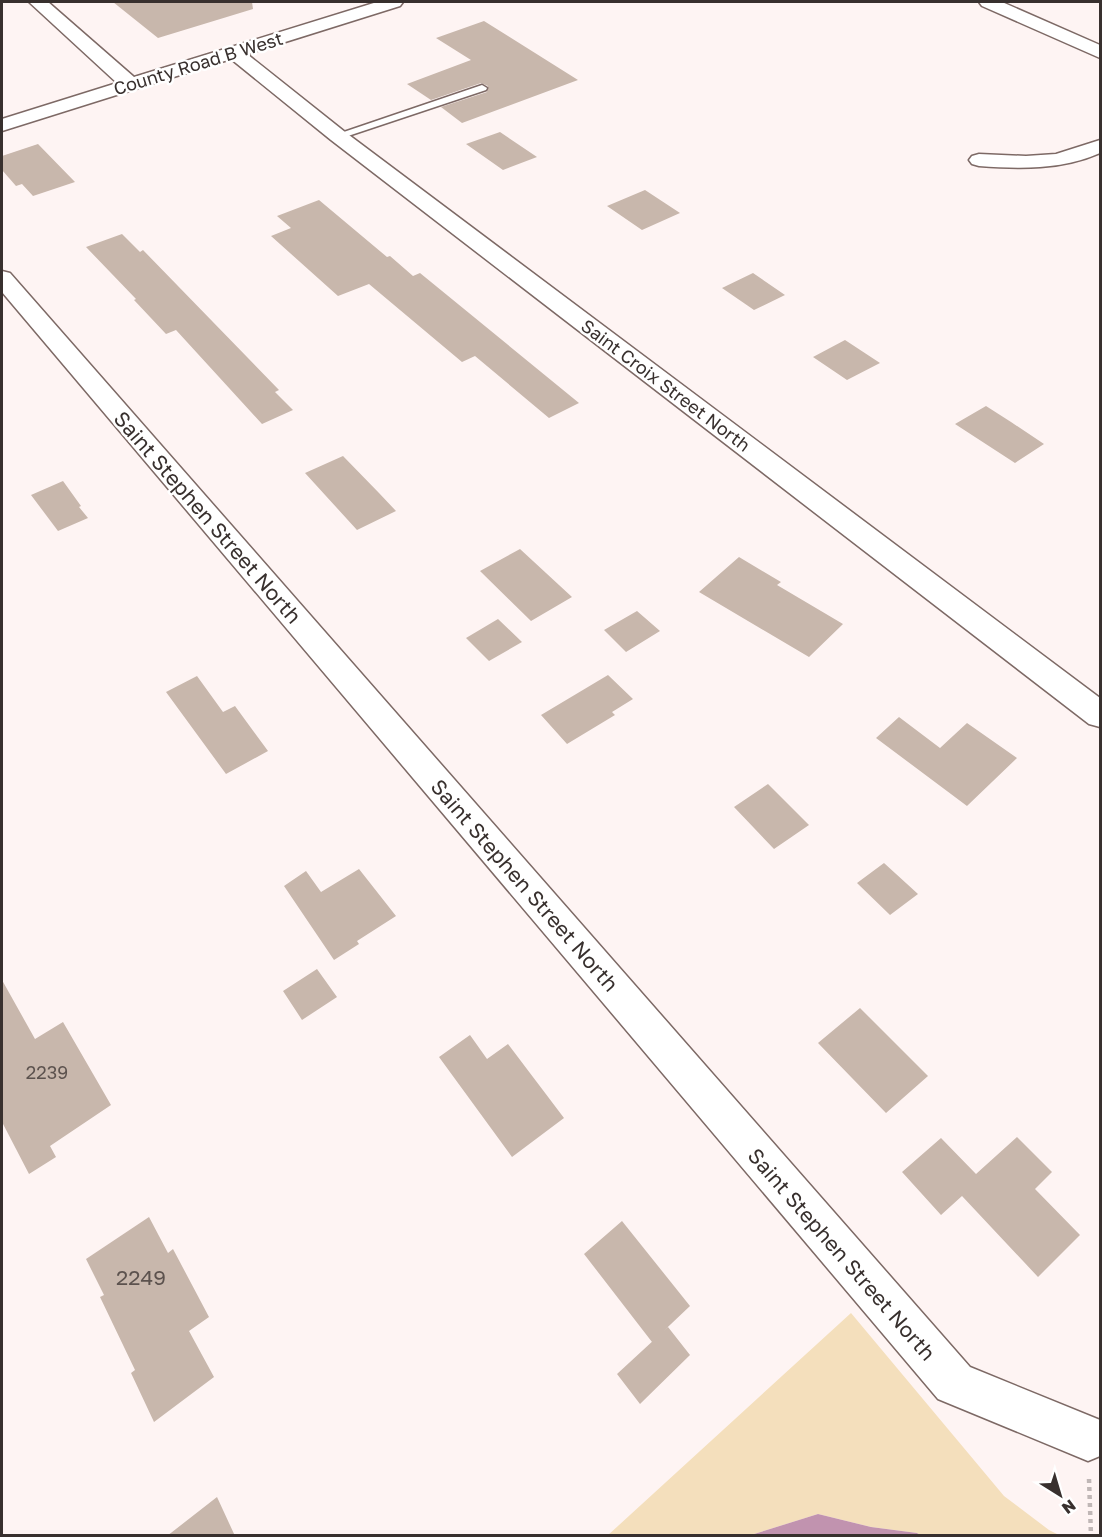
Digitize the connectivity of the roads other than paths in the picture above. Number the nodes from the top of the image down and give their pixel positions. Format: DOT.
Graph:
graph roads {
  1 [pos="38,2"];
  2 [pos="394,2"];
  3 [pos="988,2"];
  4 [pos="233,52"];
  5 [pos="1101,52"];
  6 [pos="130,84"];
  7 [pos="482,88"];
  8 [pos="2,125"];
  9 [pos="338,136"];
  10 [pos="1101,146"];
  11 [pos="979,160"];
  12 [pos="2,278"];
  13 [pos="1101,715"];
  14 [pos="1088,1438"];
  1 -- 6 [label="street"];
  2 -- 4 [label="street, County Road B West"];
  3 -- 5 [label="street"];
  4 -- 6 [label="street, County Road B West"];
  4 -- 9 [label="street, Saint Croix Street North"];
  6 -- 8 [label="street, County Road B West"];
  7 -- 9 [label="lane"];
  9 -- 13 [label="street, Saint Croix Street North"];
  10 -- 11 [label="street"];
  12 -- 14 [label="street, Saint Stephen Street North"];
}
